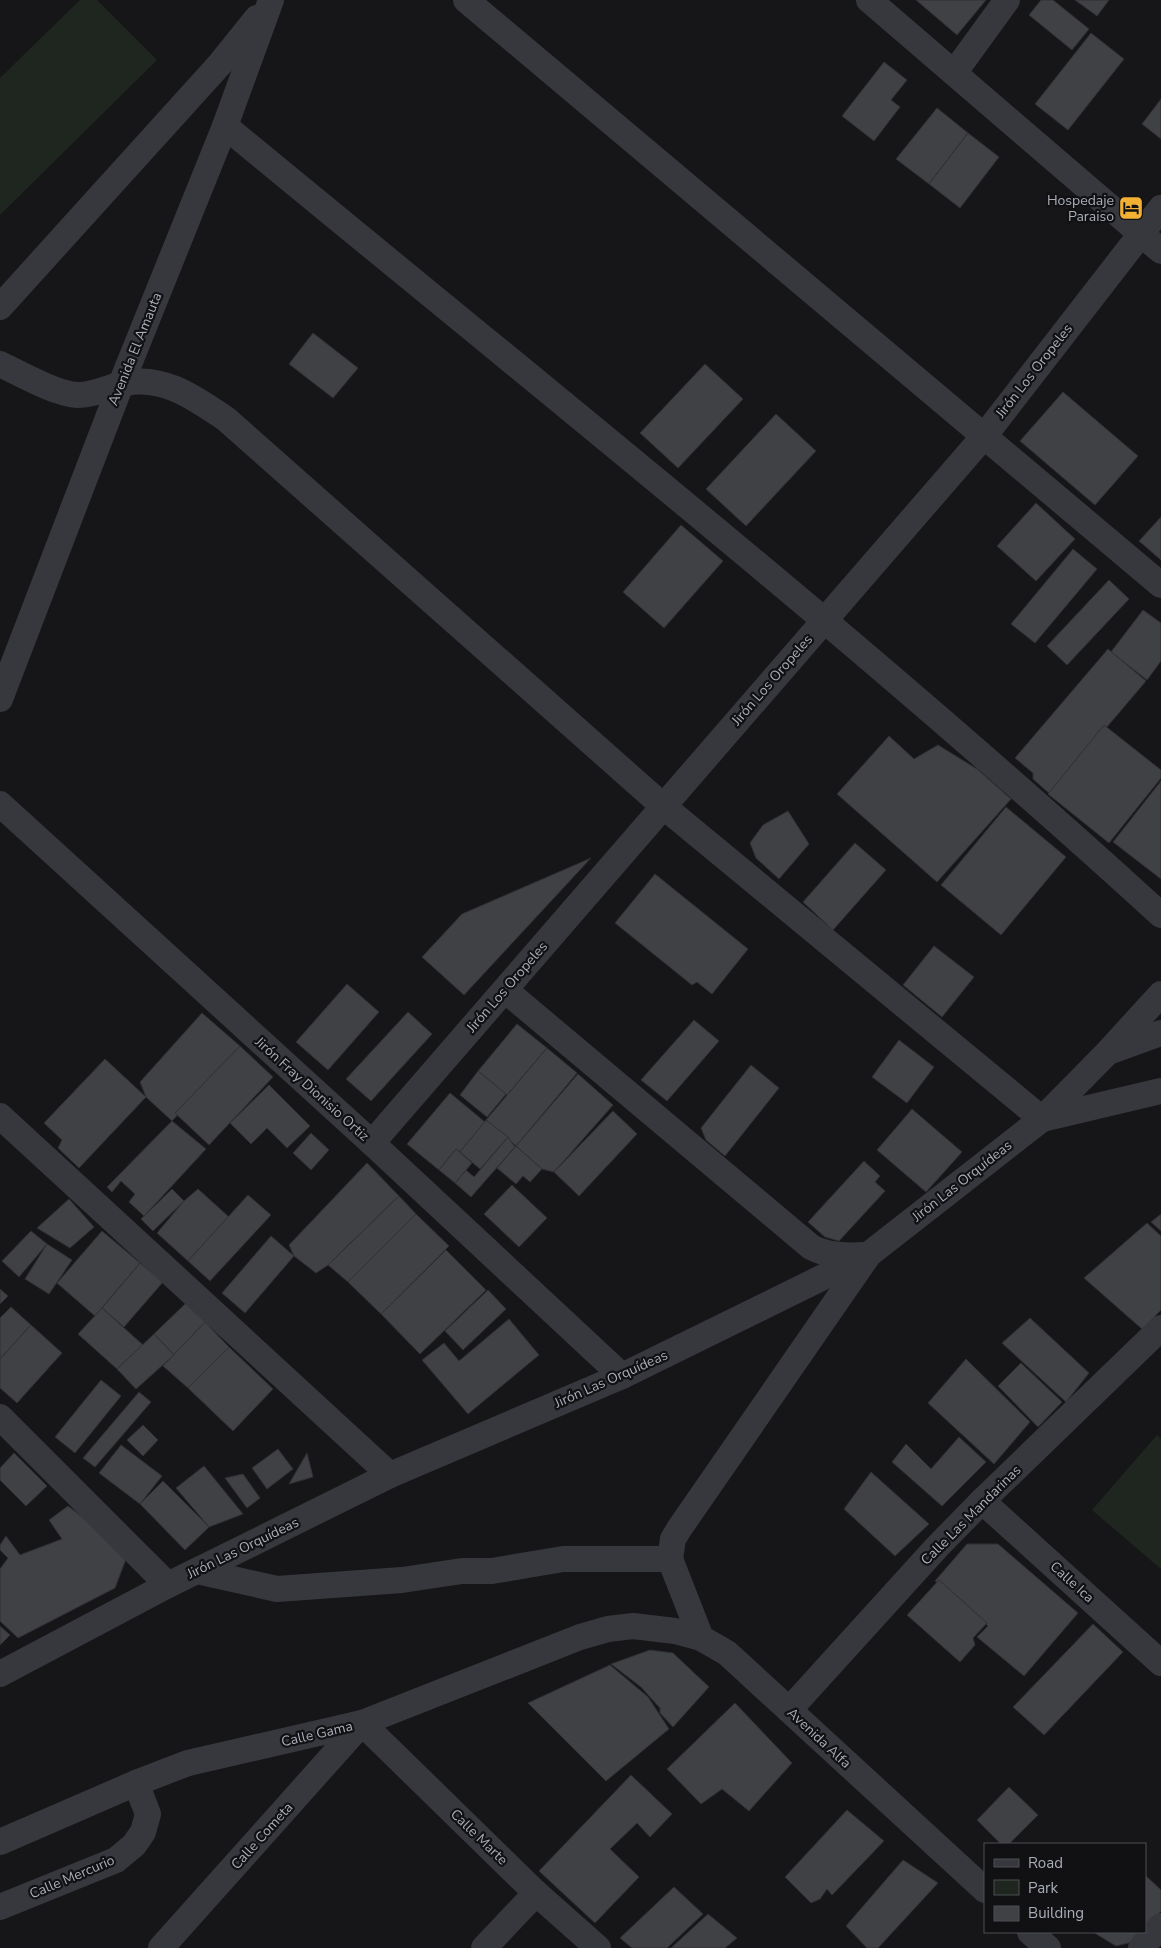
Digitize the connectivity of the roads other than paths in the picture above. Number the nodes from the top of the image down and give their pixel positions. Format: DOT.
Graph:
graph roads {
  1 [pos="466,0"];
  2 [pos="870,0"];
  3 [pos="1007,0"];
  4 [pos="270,2"];
  5 [pos="954,74"];
  6 [pos="225,126"];
  7 [pos="1161,208"];
  8 [pos="1141,234"];
  9 [pos="1161,251"];
  10 [pos="0,307"];
  11 [pos="0,364"];
  12 [pos="121,384"];
  13 [pos="985,435"];
  14 [pos="1161,584"];
  15 [pos="824,619"];
  16 [pos="0,699"];
  17 [pos="0,804"];
  18 [pos="663,806"];
  19 [pos="1161,915"];
  20 [pos="505,990"];
  21 [pos="1161,994"];
  22 [pos="1161,1034"];
  23 [pos="1108,1052"];
  24 [pos="1161,1090"];
  25 [pos="0,1116"];
  26 [pos="1042,1119"];
  27 [pos="372,1143"];
  28 [pos="868,1255"];
  29 [pos="1161,1328"];
  30 [pos="622,1376"];
  31 [pos="0,1417"];
  32 [pos="390,1475"];
  33 [pos="982,1501"];
  34 [pos="670,1559"];
  35 [pos="198,1571"];
  36 [pos="168,1585"];
  37 [pos="633,1626"];
  38 [pos="701,1638"];
  39 [pos="1161,1664"];
  40 [pos="1,1672"];
  41 [pos="789,1710"];
  42 [pos="362,1723"];
  43 [pos="136,1783"];
  44 [pos="0,1842"];
  45 [pos="984,1889"];
  46 [pos="536,1893"];
  47 [pos="0,1907"];
  48 [pos="1161,1926"];
  49 [pos="1031,1933"];
  50 [pos="161,1948"];
  51 [pos="484,1948"];
  52 [pos="598,1948"];
  53 [pos="1048,1948"];
  54 [pos="1141,1948"];
  1 -- 13 [label="street"];
  2 -- 5 [label="street"];
  3 -- 5 [label="street"];
  4 -- 6 [label="street, Avenida El Amauta"];
  4 -- 10 [label="street"];
  5 -- 8 [label="street"];
  6 -- 12 [label="street, Avenida El Amauta"];
  6 -- 15 [label="street"];
  7 -- 8 [label="street, Jirón Los Oropeles"];
  8 -- 9 [label="street"];
  8 -- 13 [label="street, Jirón Los Oropeles"];
  11 -- 12 [label="street"];
  12 -- 16 [label="street, Avenida El Amauta"];
  12 -- 18 [label="street"];
  13 -- 14 [label="street"];
  13 -- 15 [label="street, Jirón Los Oropeles"];
  15 -- 18 [label="street, Jirón Los Oropeles"];
  15 -- 19 [label="street"];
  17 -- 27 [label="street, Jirón Fray Dionisio Ortiz"];
  18 -- 20 [label="street, Jirón Los Oropeles"];
  18 -- 26 [label="street"];
  20 -- 27 [label="street, Jirón Los Oropeles"];
  20 -- 28 [label="street"];
  21 -- 23 [label="street, Jirón Las Orquídeas"];
  22 -- 23 [label="street"];
  23 -- 26 [label="street, Jirón Las Orquídeas"];
  24 -- 26 [label="street"];
  25 -- 32 [label="street"];
  26 -- 28 [label="street, Jirón Las Orquídeas"];
  27 -- 30 [label="street, Jirón Fray Dionisio Ortiz"];
  28 -- 30 [label="street, Jirón Las Orquídeas"];
  28 -- 34 [label="street"];
  29 -- 33 [label="street, Calle Las Mandarinas"];
  30 -- 32 [label="street, Jirón Las Orquídeas"];
  31 -- 36 [label="street"];
  32 -- 35 [label="street, Jirón Las Orquídeas"];
  33 -- 39 [label="street, Calle Ica"];
  33 -- 41 [label="street, Calle Las Mandarinas"];
  34 -- 35 [label="street"];
  34 -- 38 [label="street"];
  35 -- 36 [label="street, Jirón Las Orquídeas"];
  36 -- 40 [label="street, Jirón Las Orquídeas"];
  37 -- 38 [label="street, Avenida Alfa"];
  37 -- 42 [label="street, Calle Gama"];
  38 -- 41 [label="street, Avenida Alfa"];
  41 -- 45 [label="street, Avenida Alfa"];
  42 -- 43 [label="street, Calle Gama"];
  42 -- 46 [label="street, Calle Marte"];
  42 -- 50 [label="street, Calle Cometa"];
  43 -- 44 [label="street, Calle Gama"];
  43 -- 47 [label="street, Calle Mercurio"];
  46 -- 51 [label="street"];
  46 -- 52 [label="street, Calle Marte"];
  48 -- 54 [label="street"];
  49 -- 53 [label="street"];
}
